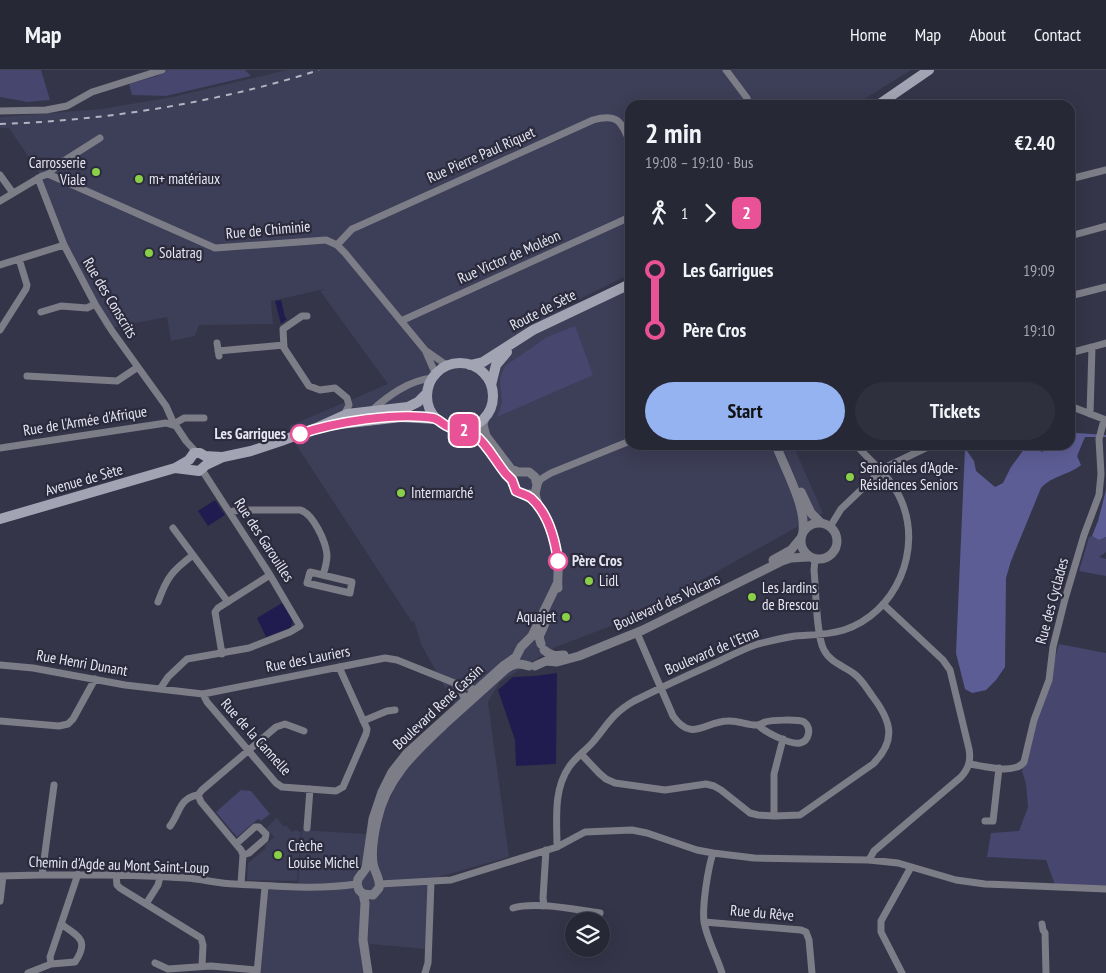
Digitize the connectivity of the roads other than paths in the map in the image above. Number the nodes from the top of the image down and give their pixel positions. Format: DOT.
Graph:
graph roads {
  1 [pos="162,70"];
  2 [pos="726,70"];
  3 [pos="923,70"];
  4 [pos="929,70"];
  5 [pos="747,100"];
  6 [pos="885,100"];
  7 [pos="885,100"];
  8 [pos="0,111"];
  9 [pos="625,131"];
  10 [pos="100,138"];
  11 [pos="1106,170"];
  12 [pos="48,174"];
  13 [pos="0,175"];
  14 [pos="38,178"];
  15 [pos="1075,178"];
  16 [pos="13,193"];
  17 [pos="0,201"];
  18 [pos="625,220"];
  19 [pos="1106,226"];
  20 [pos="1075,235"];
  21 [pos="64,245"];
  22 [pos="337,245"];
  23 [pos="19,259"];
  24 [pos="0,265"];
  25 [pos="625,286"];
  26 [pos="1106,287"];
  27 [pos="625,291"];
  28 [pos="1075,295"];
  29 [pos="94,304"];
  30 [pos="41,312"];
  31 [pos="307,316"];
  32 [pos="401,321"];
  33 [pos="0,330"];
  34 [pos="1106,343"];
  35 [pos="284,345"];
  36 [pos="1092,347"];
  37 [pos="218,350"];
  38 [pos="425,350"];
  39 [pos="1075,352"];
  40 [pos="470,365"];
  41 [pos="448,366"];
  42 [pos="138,367"];
  43 [pos="27,376"];
  44 [pos="434,376"];
  45 [pos="491,386"];
  46 [pos="427,392"];
  47 [pos="349,405"];
  48 [pos="1075,408"];
  49 [pos="367,411"];
  50 [pos="1090,414"];
  51 [pos="344,415"];
  52 [pos="485,417"];
  53 [pos="204,418"];
  54 [pos="436,418"];
  55 [pos="1105,420"];
  56 [pos="174,424"];
  57 [pos="316,428"];
  58 [pos="462,429"];
  59 [pos="625,443"];
  60 [pos="0,448"];
  61 [pos="778,450"];
  62 [pos="784,450"];
  63 [pos="861,450"];
  64 [pos="921,450"];
  65 [pos="197,462"];
  66 [pos="881,470"];
  67 [pos="522,472"];
  68 [pos="551,473"];
  69 [pos="532,474"];
  70 [pos="514,483"];
  71 [pos="536,487"];
  72 [pos="526,495"];
  73 [pos="539,508"];
  74 [pos="230,512"];
  75 [pos="0,519"];
  76 [pos="825,525"];
  77 [pos="174,528"];
  78 [pos="802,535"];
  79 [pos="193,554"];
  80 [pos="812,558"];
  81 [pos="270,575"];
  82 [pos="324,575"];
  83 [pos="557,584"];
  84 [pos="158,602"];
  85 [pos="228,602"];
  86 [pos="883,604"];
  87 [pos="637,633"];
  88 [pos="819,635"];
  89 [pos="527,642"];
  90 [pos="542,647"];
  91 [pos="519,651"];
  92 [pos="222,654"];
  93 [pos="0,665"];
  94 [pos="532,666"];
  95 [pos="339,667"];
  96 [pos="95,679"];
  97 [pos="457,684"];
  98 [pos="661,688"];
  99 [pos="160,689"];
  100 [pos="476,690"];
  101 [pos="203,694"];
  102 [pos="464,702"];
  103 [pos="395,710"];
  104 [pos="0,721"];
  105 [pos="363,721"];
  106 [pos="758,725"];
  107 [pos="304,731"];
  108 [pos="783,739"];
  109 [pos="248,750"];
  110 [pos="581,754"];
  111 [pos="969,764"];
  112 [pos="999,768"];
  113 [pos="54,785"];
  114 [pos="310,789"];
  115 [pos="198,795"];
  116 [pos="774,816"];
  117 [pos="986,821"];
  118 [pos="170,826"];
  119 [pos="307,828"];
  120 [pos="236,844"];
  121 [pos="557,847"];
  122 [pos="546,850"];
  123 [pos="713,853"];
  124 [pos="243,855"];
  125 [pos="869,860"];
  126 [pos="911,867"];
  127 [pos="78,874"];
  128 [pos="42,875"];
  129 [pos="361,875"];
  130 [pos="1,876"];
  131 [pos="116,876"];
  132 [pos="160,877"];
  133 [pos="379,880"];
  134 [pos="431,882"];
  135 [pos="240,884"];
  136 [pos="357,884"];
  137 [pos="265,887"];
  138 [pos="1106,889"];
  139 [pos="363,894"];
  140 [pos="373,895"];
  141 [pos="0,901"];
  142 [pos="146,904"];
  143 [pos="544,906"];
  144 [pos="513,908"];
  145 [pos="592,912"];
  146 [pos="62,922"];
  147 [pos="704,922"];
  148 [pos="1042,924"];
  149 [pos="155,963"];
  150 [pos="51,964"];
  151 [pos="202,966"];
  152 [pos="257,972"];
  153 [pos="28,973"];
  154 [pos="368,973"];
  155 [pos="372,973"];
  156 [pos="425,973"];
  157 [pos="722,973"];
  158 [pos="812,973"];
  159 [pos="902,973"];
  160 [pos="1046,973"];
  1 -- 8 [label="street"];
  2 -- 5 [label="street"];
  3 -- 6 [label="main road"];
  4 -- 7 [label="main road"];
  9 -- 22 [label="street, Rue Pierre Paul Riquet"];
  10 -- 12 [label="street"];
  11 -- 15 [label="street"];
  12 -- 14 [label="street"];
  12 -- 22 [label="street, Rue de Chiminie"];
  13 -- 16 [label="street"];
  14 -- 16 [label="street"];
  14 -- 21 [label="street, Rue des Conscrits"];
  16 -- 17 [label="street"];
  18 -- 32 [label="street, Rue Victor de Moléon"];
  19 -- 20 [label="street"];
  21 -- 23 [label="street"];
  21 -- 29 [label="street, Rue des Conscrits"];
  22 -- 32 [label="street"];
  23 -- 24 [label="street"];
  23 -- 33 [label="street"];
  25 -- 40 [label="main road, Route de Sète"];
  26 -- 28 [label="street"];
  27 -- 45 [label="main road, Route de Sète"];
  29 -- 30 [label="street"];
  29 -- 42 [label="street, Rue des Conscrits"];
  31 -- 35 [label="street"];
  32 -- 38 [label="street"];
  34 -- 36 [label="street"];
  35 -- 37 [label="street"];
  35 -- 47 [label="street"];
  36 -- 39 [label="street"];
  36 -- 50 [label="street"];
  38 -- 41 [label="street"];
  38 -- 44 [label="street"];
  40 -- 41 [label="main road"];
  40 -- 45 [label="main road"];
  41 -- 44 [label="main road"];
  42 -- 43 [label="street"];
  42 -- 56 [label="street, Rue des Conscrits"];
  44 -- 46 [label="main road"];
  44 -- 49 [label="street"];
  45 -- 52 [label="main road"];
  46 -- 49 [label="main road"];
  46 -- 54 [label="main road"];
  47 -- 49 [label="street"];
  47 -- 51 [label="street"];
  48 -- 50 [label="street"];
  49 -- 51 [label="main road"];
  50 -- 55 [label="street"];
  51 -- 57 [label="main road"];
  52 -- 58 [label="main road"];
  52 -- 67 [label="street"];
  53 -- 56 [label="street, Rue de l'Armée d'Afrique"];
  54 -- 57 [label="main road"];
  54 -- 58 [label="main road"];
  55 -- 112 [label="street, Rue des Cyclades"];
  56 -- 60 [label="street, Rue de l'Armée d'Afrique"];
  56 -- 65 [label="street"];
  57 -- 65 [label="main road"];
  58 -- 70 [label="street"];
  59 -- 68 [label="street"];
  61 -- 78 [label="street"];
  62 -- 76 [label="street"];
  63 -- 66 [label="street, Boulevard de l'Etna"];
  64 -- 66 [label="street"];
  65 -- 74 [label="street, Rue des Garouilles"];
  65 -- 75 [label="main road, Avenue de Sète"];
  66 -- 76 [label="street"];
  66 -- 86 [label="street, Boulevard de l'Etna"];
  67 -- 69 [label="street"];
  67 -- 70 [label="street"];
  68 -- 69 [label="street"];
  68 -- 71 [label="street"];
  69 -- 71 [label="street"];
  70 -- 72 [label="street"];
  71 -- 72 [label="street"];
  71 -- 73 [label="street"];
  72 -- 73 [label="street"];
  73 -- 83 [label="street"];
  74 -- 81 [label="street, Rue des Garouilles"];
  74 -- 82 [label="street"];
  76 -- 78 [label="street"];
  76 -- 80 [label="street"];
  77 -- 79 [label="street"];
  78 -- 80 [label="street"];
  78 -- 90 [label="street, Boulevard des Volcans"];
  79 -- 84 [label="street"];
  79 -- 85 [label="street"];
  80 -- 87 [label="street, Boulevard des Volcans"];
  80 -- 88 [label="street"];
  81 -- 85 [label="street"];
  81 -- 92 [label="street, Rue des Garouilles"];
  82 -- 82 [label="street"];
  83 -- 89 [label="street"];
  83 -- 90 [label="street"];
  85 -- 92 [label="street"];
  86 -- 88 [label="street, Boulevard de l'Etna"];
  86 -- 111 [label="street"];
  87 -- 94 [label="street, Boulevard des Volcans"];
  87 -- 98 [label="street"];
  88 -- 98 [label="street, Boulevard de l'Etna"];
  88 -- 116 [label="street"];
  89 -- 90 [label="street, Boulevard des Volcans"];
  89 -- 91 [label="street, Boulevard René Cassin"];
  90 -- 94 [label="street"];
  91 -- 94 [label="street"];
  91 -- 100 [label="street, Boulevard René Cassin"];
  92 -- 99 [label="street"];
  93 -- 96 [label="street, Rue Henri Dunant"];
  94 -- 133 [label="street, Boulevard René Cassin"];
  95 -- 97 [label="street, Rue des Lauriers"];
  95 -- 101 [label="street, Rue des Lauriers"];
  95 -- 105 [label="street, Rue de la Cannelle"];
  96 -- 99 [label="street, Rue Henri Dunant"];
  96 -- 104 [label="street"];
  97 -- 100 [label="street, Rue des Lauriers"];
  97 -- 102 [label="street"];
  98 -- 106 [label="street"];
  98 -- 110 [label="street, Boulevard de l'Etna"];
  99 -- 101 [label="street, Rue des Lauriers"];
  100 -- 102 [label="street, Boulevard René Cassin"];
  101 -- 109 [label="street, Rue de la Cannelle"];
  102 -- 129 [label="street, Boulevard René Cassin"];
  103 -- 105 [label="street"];
  105 -- 114 [label="street, Rue de la Cannelle"];
  106 -- 108 [label="street"];
  106 -- 108 [label="street"];
  107 -- 109 [label="street"];
  108 -- 116 [label="street"];
  109 -- 114 [label="street, Rue de la Cannelle"];
  109 -- 115 [label="street"];
  110 -- 116 [label="street"];
  110 -- 121 [label="street, Boulevard de l'Etna"];
  111 -- 112 [label="street, Rue des Cyclades"];
  111 -- 125 [label="street"];
  112 -- 117 [label="street"];
  113 -- 128 [label="street"];
  114 -- 119 [label="street"];
  115 -- 118 [label="street"];
  115 -- 120 [label="street"];
  120 -- 124 [label="street"];
  120 -- 124 [label="street"];
  121 -- 122 [label="street"];
  121 -- 123 [label="street"];
  122 -- 134 [label="street"];
  122 -- 143 [label="street"];
  123 -- 125 [label="street"];
  123 -- 147 [label="street"];
  124 -- 135 [label="street"];
  125 -- 126 [label="street"];
  126 -- 138 [label="street"];
  126 -- 159 [label="street"];
  127 -- 128 [label="street, Chemin d'Agde au Mont Saint-Loup"];
  127 -- 131 [label="street, Chemin d'Agde au Mont Saint-Loup"];
  127 -- 146 [label="street"];
  128 -- 130 [label="street, Chemin d'Agde au Mont Saint-Loup"];
  129 -- 133 [label="street"];
  129 -- 136 [label="street"];
  130 -- 141 [label="street"];
  131 -- 132 [label="street, Chemin d'Agde au Mont Saint-Loup"];
  131 -- 142 [label="street"];
  132 -- 135 [label="street, Chemin d'Agde au Mont Saint-Loup"];
  132 -- 142 [label="street"];
  133 -- 134 [label="street"];
  133 -- 140 [label="street"];
  134 -- 156 [label="street"];
  135 -- 137 [label="street, Chemin d'Agde au Mont Saint-Loup"];
  136 -- 137 [label="street, Chemin d'Agde au Mont Saint-Loup"];
  136 -- 139 [label="street"];
  137 -- 152 [label="street"];
  139 -- 140 [label="street"];
  139 -- 154 [label="street"];
  140 -- 155 [label="street"];
  142 -- 151 [label="street"];
  143 -- 144 [label="street"];
  143 -- 145 [label="street"];
  146 -- 150 [label="street"];
  146 -- 150 [label="street"];
  147 -- 157 [label="street"];
  147 -- 158 [label="street, Rue du Rêve"];
  148 -- 160 [label="street"];
  149 -- 151 [label="street"];
  150 -- 153 [label="street"];
  151 -- 152 [label="street"];
}
